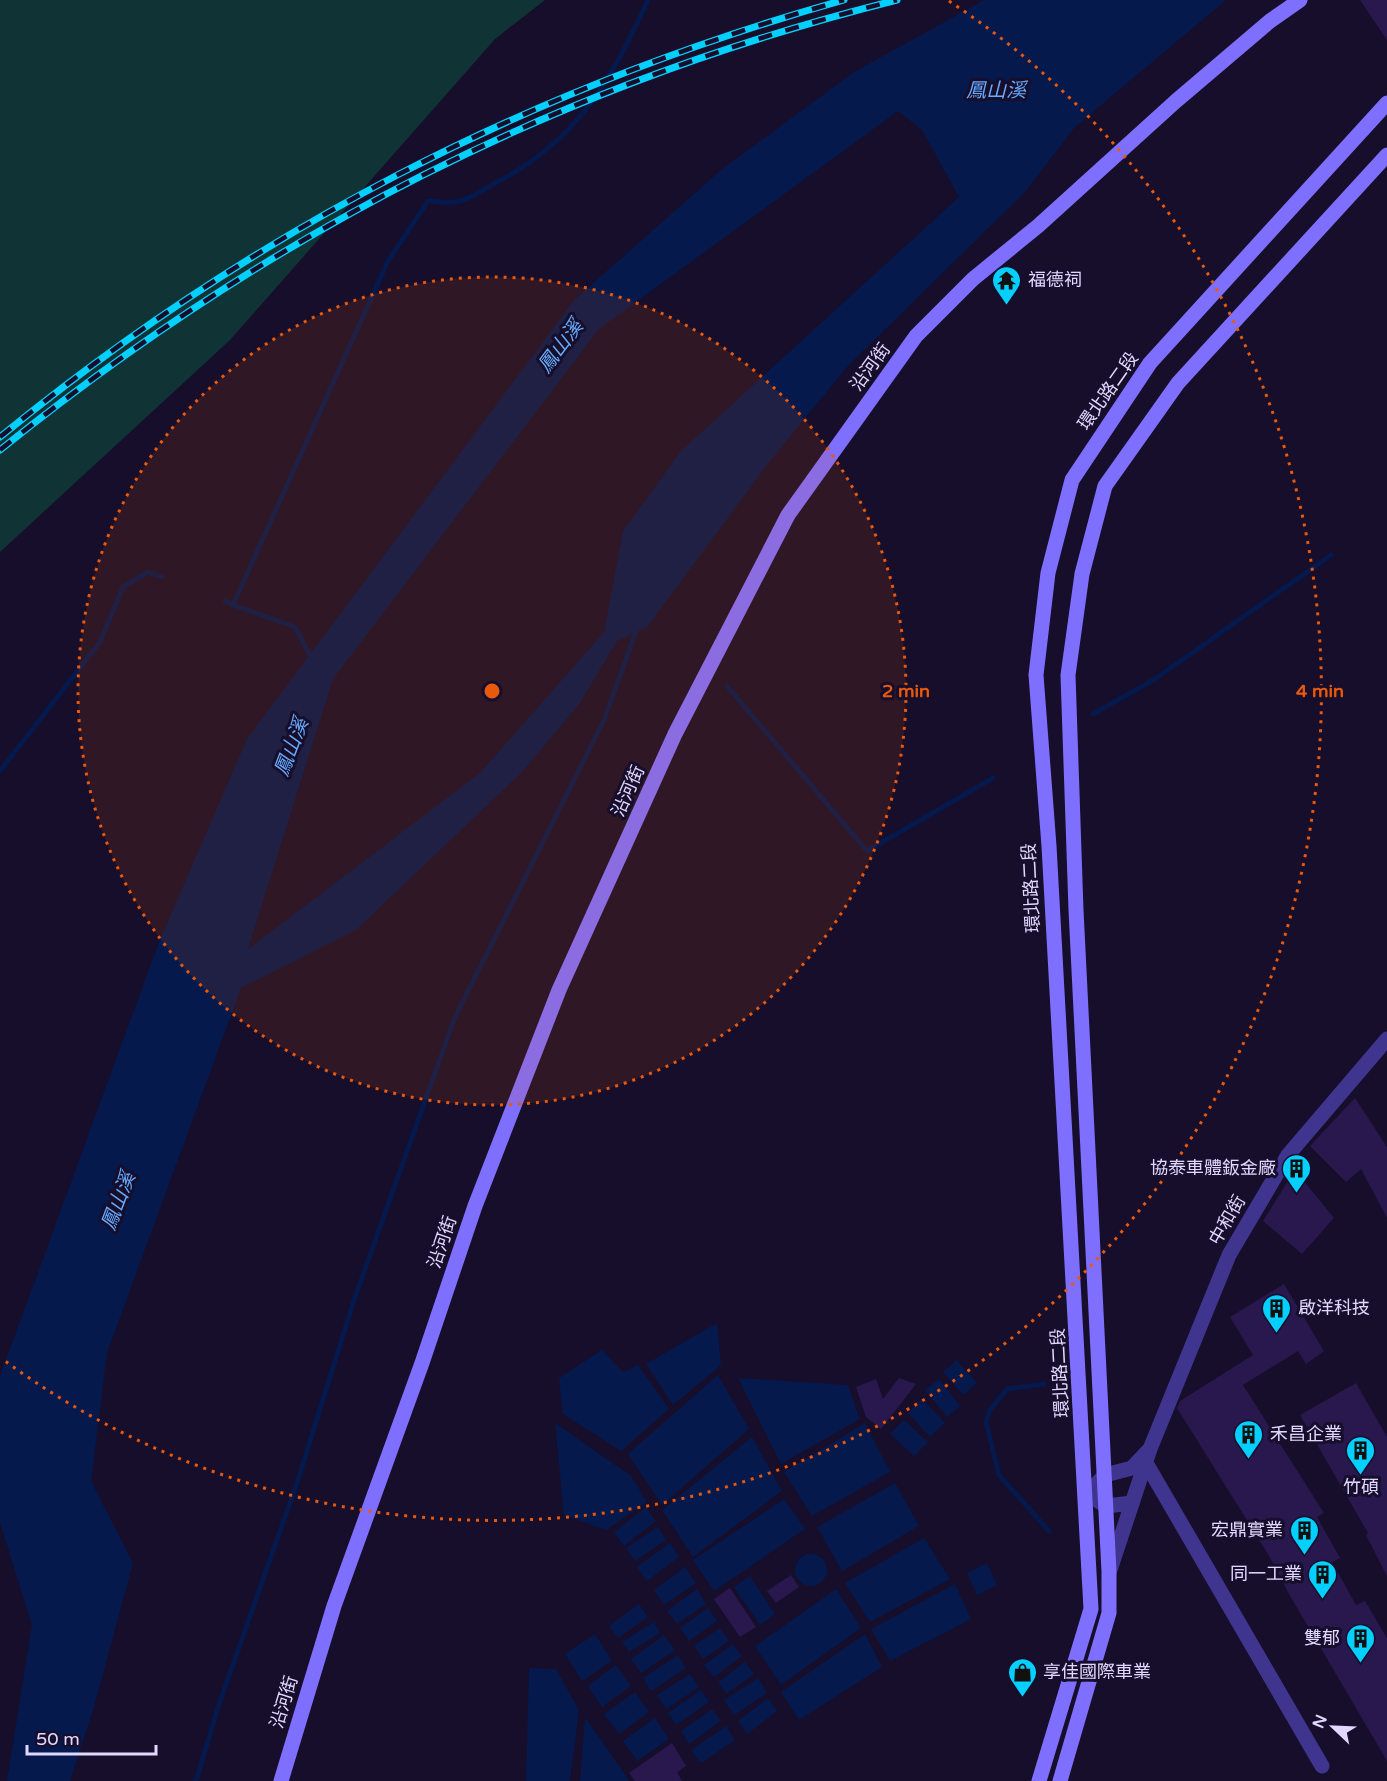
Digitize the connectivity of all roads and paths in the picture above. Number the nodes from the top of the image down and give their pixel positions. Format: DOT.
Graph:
graph roads {
  1 [pos="1300,0"];
  2 [pos="1387,103"];
  3 [pos="1387,155"];
  4 [pos="1387,1039"];
  5 [pos="1148,1456"];
  6 [pos="1105,1475"];
  7 [pos="1087,1494"];
  8 [pos="1132,1503"];
  9 [pos="1106,1506"];
  10 [pos="1109,1572"];
  11 [pos="1322,1766"];
  12 [pos="281,1781"];
  13 [pos="1040,1781"];
  14 [pos="1060,1781"];
  1 -- 12 [label="street, 沿河街"];
  2 -- 7 [label="street, 環北路二段"];
  3 -- 6 [label="street"];
  4 -- 5 [label="street, 中和街"];
  5 -- 6 [label="street, 中和街"];
  5 -- 8 [label="street, 中和街"];
  5 -- 11 [label="street"];
  6 -- 7 [label="street, 中和街"];
  6 -- 9 [label="street"];
  7 -- 9 [label="street"];
  7 -- 13 [label="street, 環北路二段"];
  8 -- 9 [label="street"];
  8 -- 10 [label="street, 中和街"];
  9 -- 10 [label="street"];
  10 -- 14 [label="street"];
}
